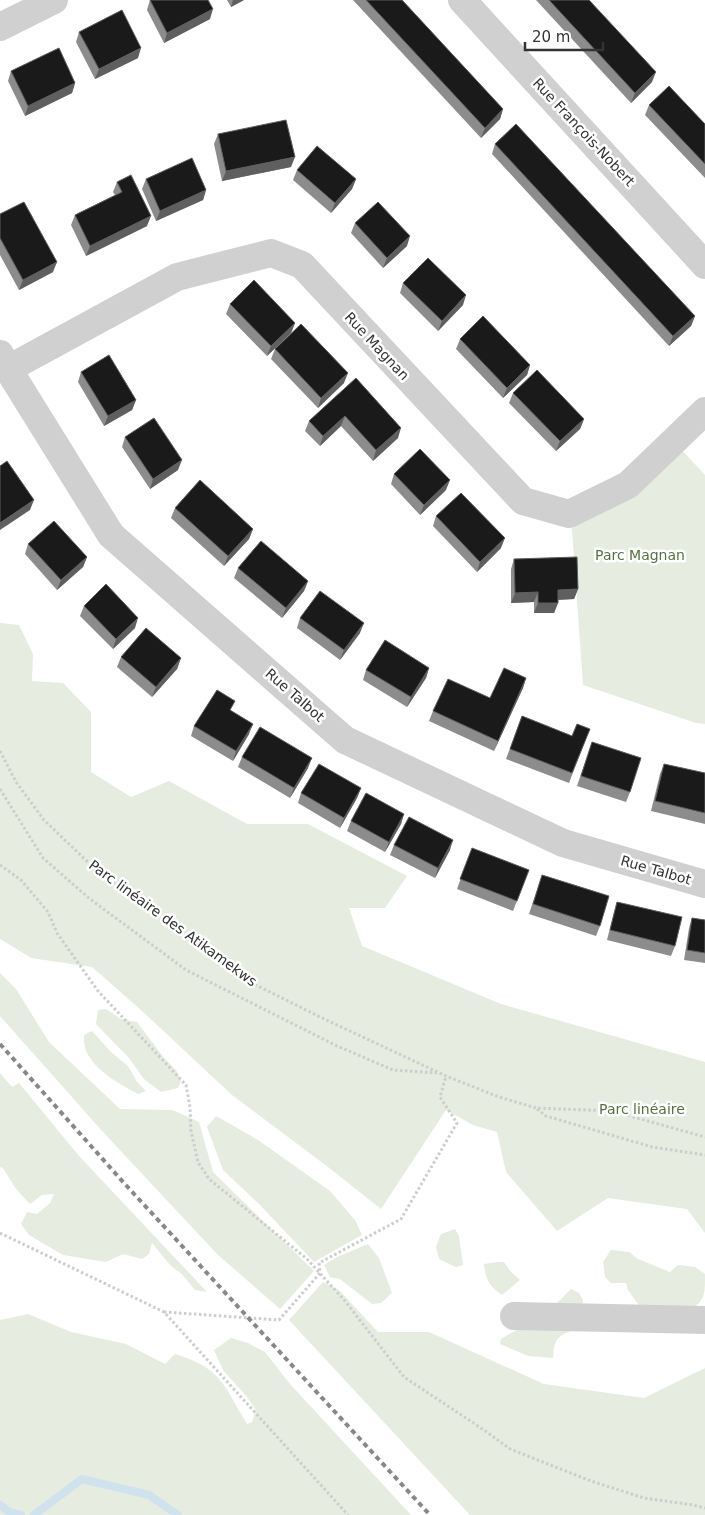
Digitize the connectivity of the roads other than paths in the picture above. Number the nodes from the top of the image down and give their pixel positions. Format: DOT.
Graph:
graph roads {
  1 [pos="54,0"];
  2 [pos="462,0"];
  3 [pos="0,27"];
  4 [pos="705,264"];
  5 [pos="4,361"];
  6 [pos="705,411"];
  7 [pos="705,884"];
  8 [pos="514,1316"];
  9 [pos="705,1320"];
  1 -- 3 [label="street"];
  2 -- 4 [label="street, Rue François-Nobert"];
  5 -- 6 [label="street, Rue Magnan"];
  5 -- 7 [label="street, Rue Talbot"];
  8 -- 9 [label="street"];
}
